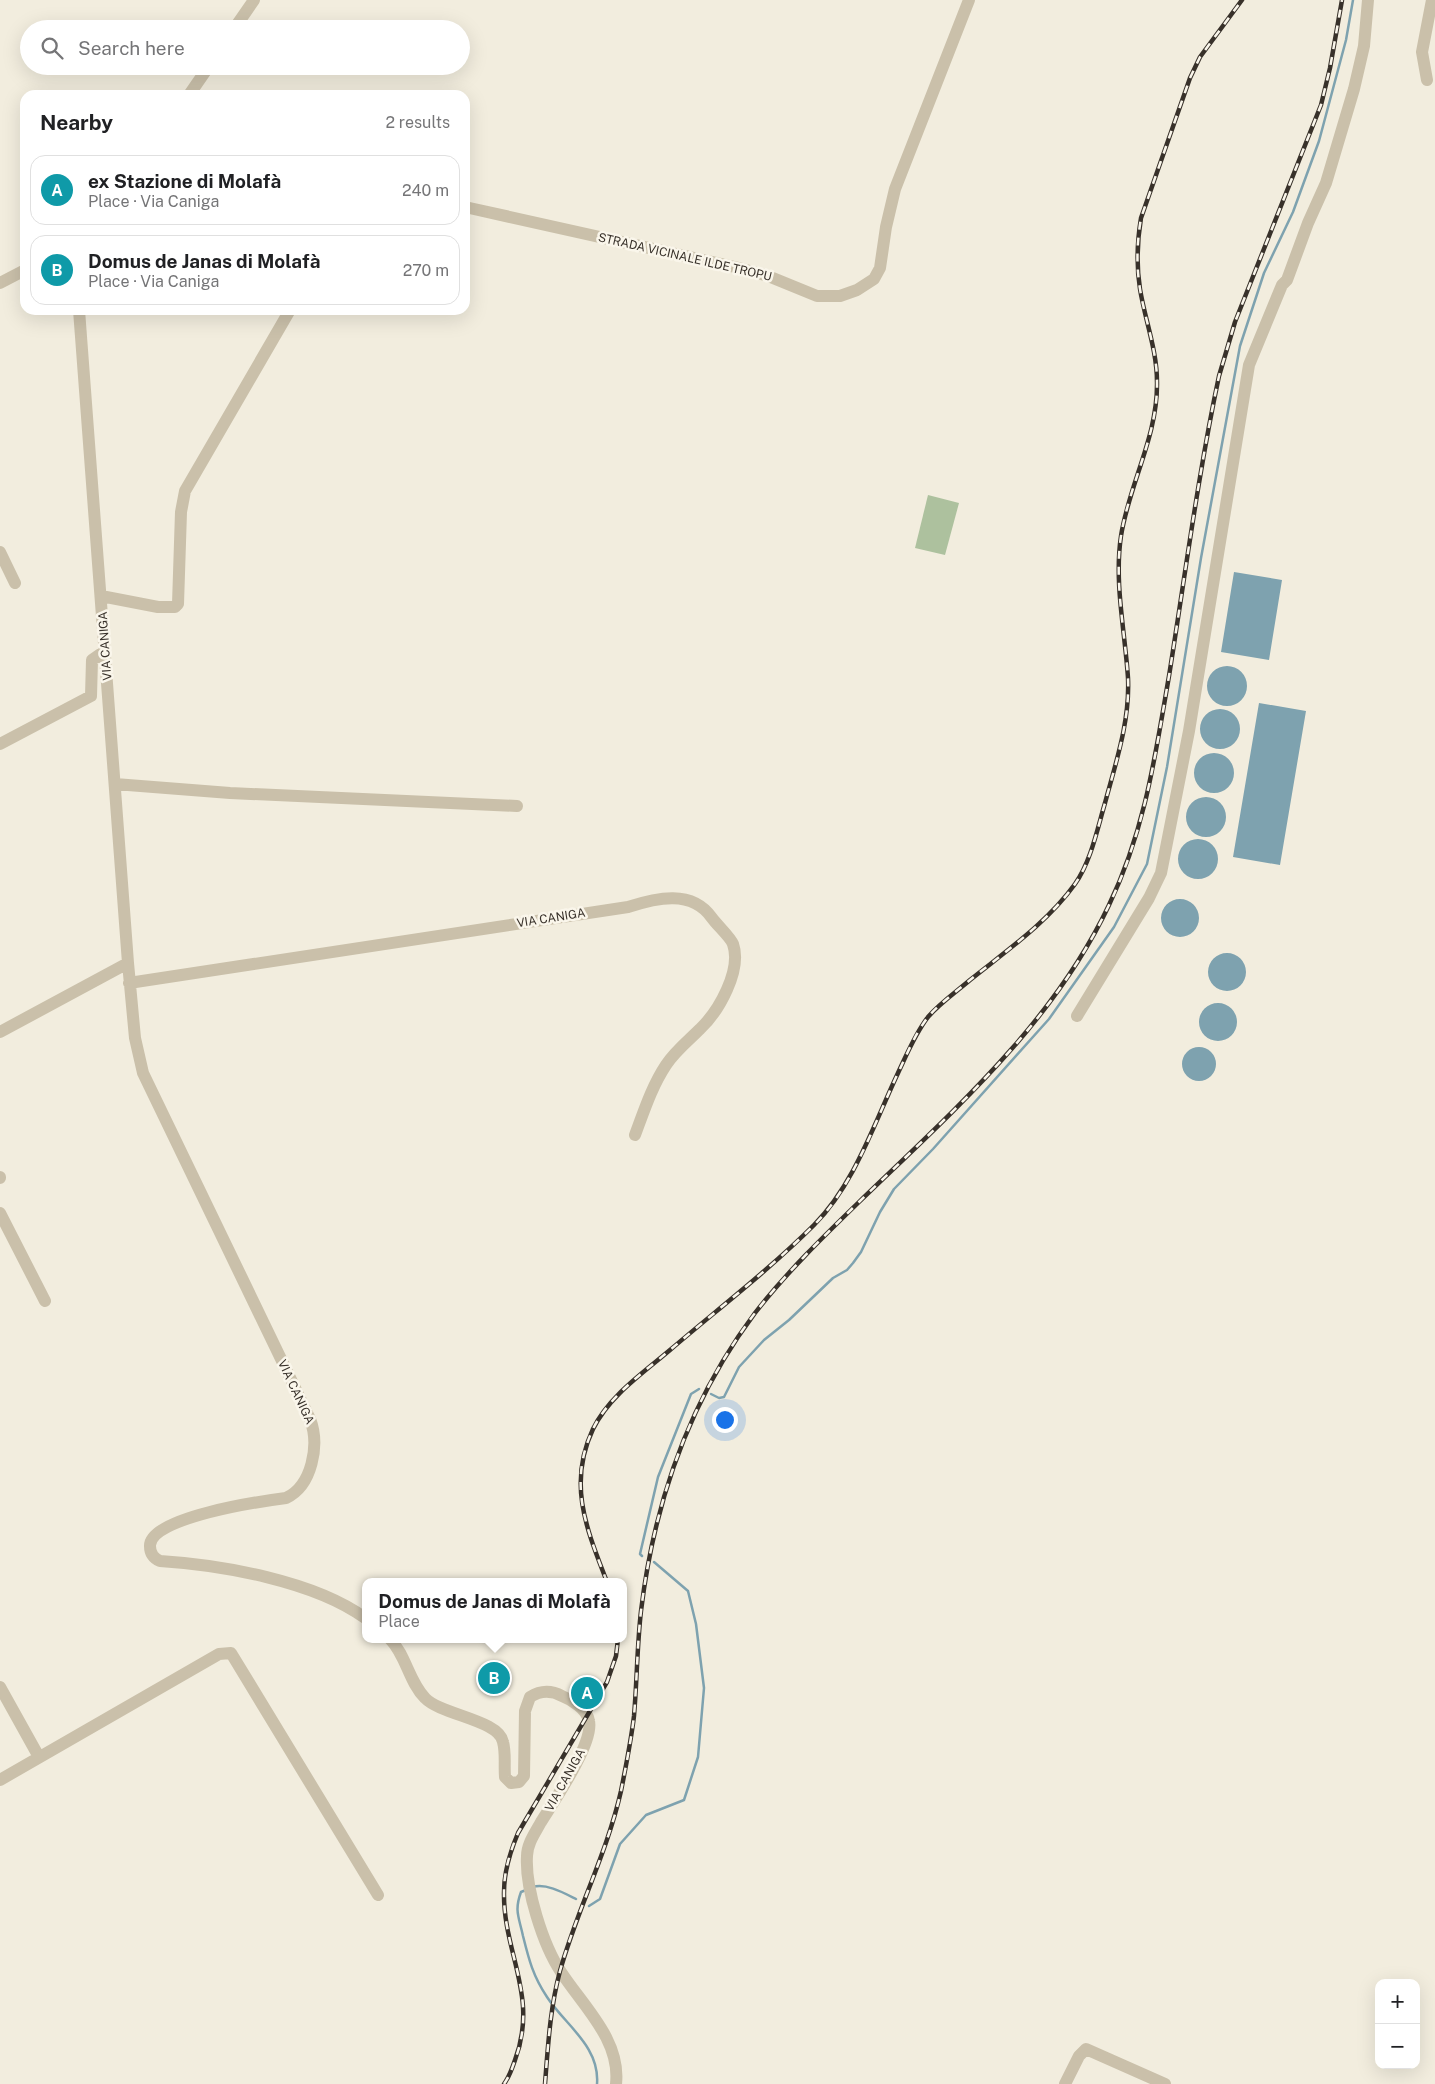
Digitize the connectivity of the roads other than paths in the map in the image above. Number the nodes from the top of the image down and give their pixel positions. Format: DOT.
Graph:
graph roads {
  1 [pos="254,0"];
  2 [pos="969,0"];
  3 [pos="1368,0"];
  4 [pos="1432,0"];
  5 [pos="240,20"];
  6 [pos="203,75"];
  7 [pos="1428,80"];
  8 [pos="193,90"];
  9 [pos="470,207"];
  10 [pos="20,273"];
  11 [pos="0,283"];
  12 [pos="79,315"];
  13 [pos="287,315"];
  14 [pos="0,552"];
  15 [pos="15,583"];
  16 [pos="101,596"];
  17 [pos="105,651"];
  18 [pos="0,744"];
  19 [pos="115,784"];
  20 [pos="517,806"];
  21 [pos="128,963"];
  22 [pos="130,983"];
  23 [pos="1077,1016"];
  24 [pos="0,1032"];
  25 [pos="635,1134"];
  26 [pos="0,1214"];
  27 [pos="45,1301"];
  28 [pos="362,1616"];
  29 [pos="393,1643"];
  30 [pos="0,1687"];
  31 [pos="39,1757"];
  32 [pos="0,1780"];
  33 [pos="378,1895"];
  34 [pos="616,2084"];
  35 [pos="1065,2084"];
  36 [pos="1165,2084"];
  1 -- 5 [label="street"];
  2 -- 9 [label="street, STRADA VICINALE ILDE TROPU"];
  3 -- 23 [label="street"];
  4 -- 7 [label="street"];
  6 -- 8 [label="street"];
  10 -- 11 [label="street"];
  12 -- 16 [label="street, VIA CANIGA"];
  13 -- 16 [label="street"];
  14 -- 15 [label="street"];
  16 -- 17 [label="street, VIA CANIGA"];
  17 -- 18 [label="street"];
  17 -- 19 [label="street, VIA CANIGA"];
  19 -- 20 [label="street"];
  19 -- 21 [label="street, VIA CANIGA"];
  21 -- 22 [label="street, VIA CANIGA"];
  21 -- 24 [label="street"];
  22 -- 25 [label="street, VIA CANIGA"];
  22 -- 28 [label="street, VIA CANIGA"];
  26 -- 27 [label="street"];
  29 -- 34 [label="street, VIA CANIGA"];
  30 -- 31 [label="street"];
  31 -- 32 [label="street"];
  31 -- 33 [label="street"];
  35 -- 36 [label="street"];
}
